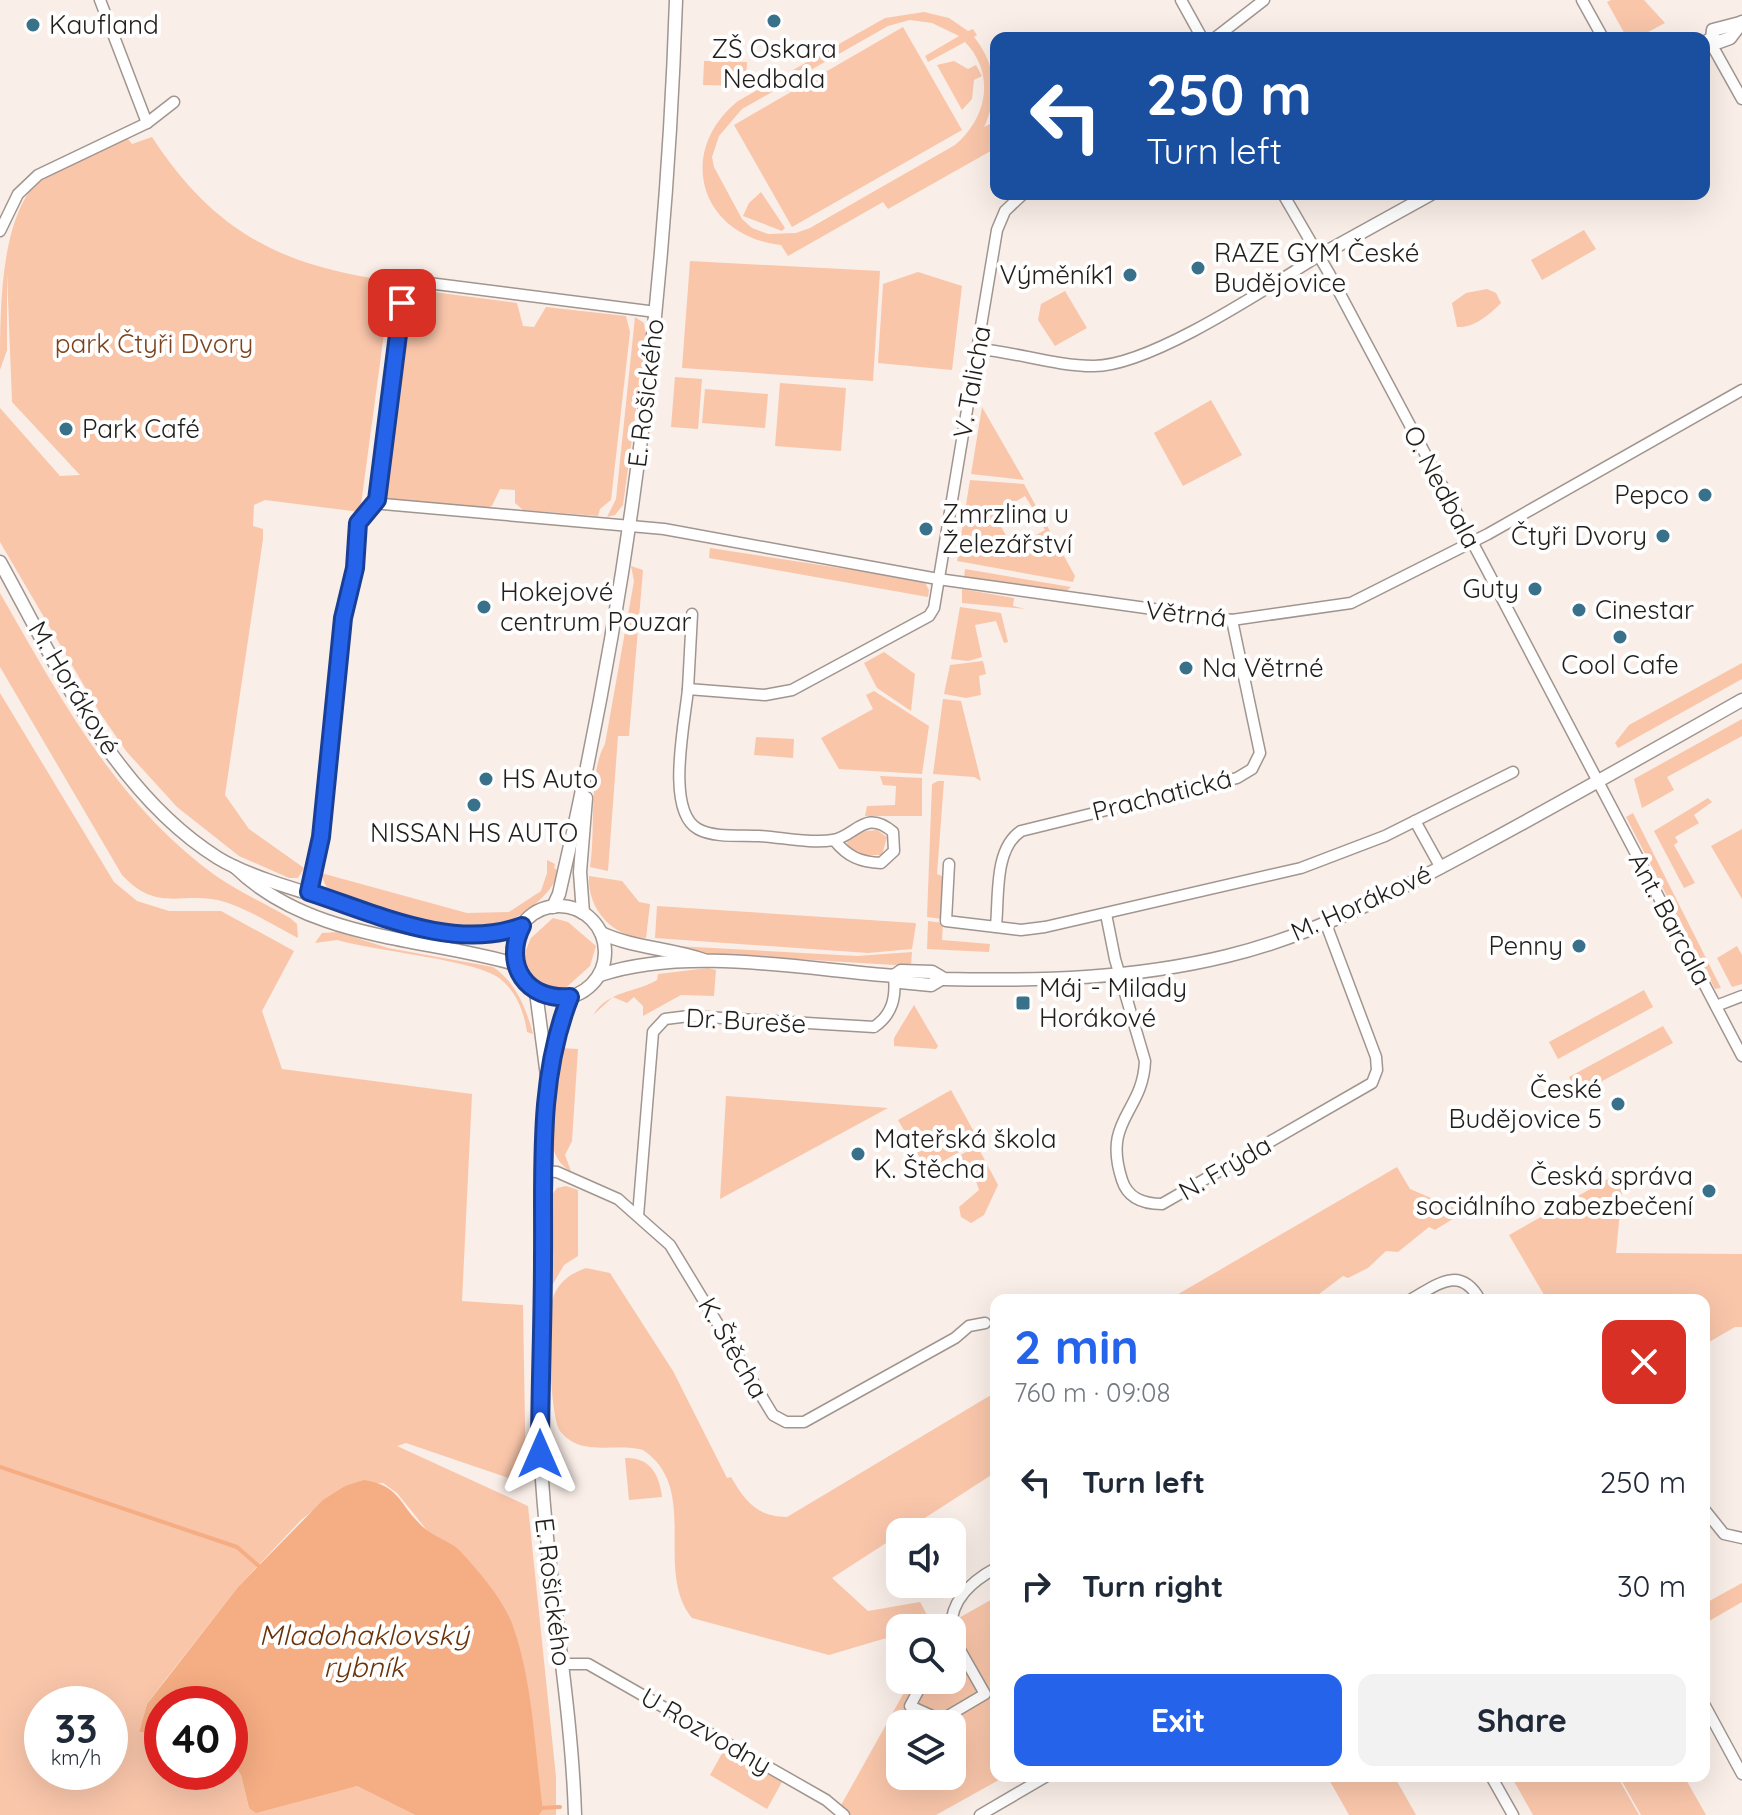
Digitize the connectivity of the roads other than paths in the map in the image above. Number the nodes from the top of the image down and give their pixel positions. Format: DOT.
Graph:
graph roads {
  1 [pos="100,0"];
  2 [pos="676,0"];
  3 [pos="1181,0"];
  4 [pos="1264,0"];
  5 [pos="1582,0"];
  6 [pos="1741,22"];
  7 [pos="1199,32"];
  8 [pos="1223,32"];
  9 [pos="1600,32"];
  10 [pos="1710,37"];
  11 [pos="1710,44"];
  12 [pos="1742,99"];
  13 [pos="174,102"];
  14 [pos="147,123"];
  15 [pos="1017,200"];
  16 [pos="1286,200"];
  17 [pos="1420,200"];
  18 [pos="0,231"];
  19 [pos="1317,257"];
  20 [pos="656,312"];
  21 [pos="978,349"];
  22 [pos="1742,390"];
  23 [pos="377,500"];
  24 [pos="629,525"];
  25 [pos="1472,542"];
  26 [pos="0,562"];
  27 [pos="938,579"];
  28 [pos="692,614"];
  29 [pos="1232,620"];
  30 [pos="688,689"];
  31 [pos="1742,700"];
  32 [pos="1513,772"];
  33 [pos="586,782"];
  34 [pos="1598,782"];
  35 [pos="1415,821"];
  36 [pos="834,840"];
  37 [pos="949,864"];
  38 [pos="232,865"];
  39 [pos="1441,868"];
  40 [pos="309,892"];
  41 [pos="553,907"];
  42 [pos="583,913"];
  43 [pos="1106,914"];
  44 [pos="1326,924"];
  45 [pos="522,926"];
  46 [pos="996,926"];
  47 [pos="601,933"];
  48 [pos="710,962"];
  49 [pos="515,964"];
  50 [pos="600,975"];
  51 [pos="895,976"];
  52 [pos="1121,976"];
  53 [pos="536,992"];
  54 [pos="1742,996"];
  55 [pos="570,997"];
  56 [pos="1716,1006"];
  57 [pos="1742,1056"];
  58 [pos="548,1080"];
  59 [pos="543,1171"];
  60 [pos="638,1216"];
  61 [pos="1421,1294"];
  62 [pos="1477,1294"];
  63 [pos="985,1323"];
  64 [pos="1710,1516"];
  65 [pos="1742,1538"];
  66 [pos="990,1573"];
  67 [pos="953,1614"];
  68 [pos="966,1661"];
  69 [pos="562,1664"];
  70 [pos="916,1694"];
  71 [pos="1710,1715"];
  72 [pos="1742,1774"];
  73 [pos="1037,1782"];
  74 [pos="1494,1782"];
  75 [pos="575,1815"];
  76 [pos="844,1815"];
  77 [pos="980,1815"];
  78 [pos="1513,1815"];
  1 -- 14 [label="street"];
  2 -- 20 [label="street, E. Rošického"];
  3 -- 7 [label="street"];
  4 -- 8 [label="street"];
  5 -- 9 [label="street"];
  6 -- 10 [label="street"];
  11 -- 12 [label="street"];
  13 -- 14 [label="street"];
  14 -- 18 [label="street"];
  15 -- 21 [label="street, V. Talicha"];
  16 -- 19 [label="street, O. Nedbala"];
  17 -- 19 [label="street"];
  19 -- 21 [label="street"];
  19 -- 25 [label="street, O. Nedbala"];
  20 -- 23 [label="street"];
  20 -- 24 [label="street, E. Rošického"];
  21 -- 27 [label="street, V. Talicha"];
  22 -- 25 [label="street, Větrná"];
  23 -- 24 [label="street, Větrná"];
  23 -- 40 [label="street"];
  24 -- 27 [label="street, Větrná"];
  24 -- 33 [label="street, E. Rošického"];
  25 -- 29 [label="street, Větrná"];
  25 -- 34 [label="street, O. Nedbala"];
  26 -- 38 [label="street, M. Horákové"];
  27 -- 29 [label="street, Větrná"];
  27 -- 30 [label="street, V. Talicha"];
  28 -- 30 [label="street"];
  29 -- 46 [label="street, Prachatická"];
  30 -- 36 [label="street"];
  31 -- 34 [label="street, M. Horákové"];
  32 -- 35 [label="street"];
  33 -- 41 [label="street, E. Rošického"];
  33 -- 42 [label="street, E. Rošického"];
  34 -- 39 [label="street, M. Horákové"];
  34 -- 56 [label="street, Ant. Barcala"];
  35 -- 39 [label="street"];
  35 -- 43 [label="street"];
  36 -- 36 [label="street"];
  37 -- 46 [label="street"];
  38 -- 40 [label="street, M. Horákové"];
  38 -- 49 [label="street, M. Horákové"];
  39 -- 44 [label="street, M. Horákové"];
  40 -- 45 [label="street, M. Horákové"];
  41 -- 42 [label="street"];
  41 -- 45 [label="street"];
  42 -- 47 [label="street"];
  43 -- 46 [label="street"];
  43 -- 52 [label="street"];
  44 -- 52 [label="street, M. Horákové"];
  44 -- 52 [label="street, N. Frýda"];
  45 -- 49 [label="street"];
  47 -- 48 [label="street, M. Horákové"];
  47 -- 50 [label="street"];
  48 -- 50 [label="street, M. Horákové"];
  48 -- 51 [label="street, M. Horákové"];
  49 -- 53 [label="street"];
  50 -- 55 [label="street"];
  51 -- 52 [label="street, M. Horákové"];
  51 -- 60 [label="street, Dr. Bureše"];
  53 -- 55 [label="street"];
  53 -- 58 [label="street, E. Rošického"];
  54 -- 56 [label="street"];
  55 -- 58 [label="street, E. Rošického"];
  56 -- 57 [label="street, Ant. Barcala"];
  58 -- 59 [label="street, E. Rošického"];
  59 -- 60 [label="street, K. Štěcha"];
  59 -- 69 [label="street, E. Rošického"];
  60 -- 63 [label="street, K. Štěcha"];
  61 -- 62 [label="street"];
  64 -- 65 [label="street"];
  66 -- 67 [label="street"];
  68 -- 70 [label="street"];
  69 -- 75 [label="street, E. Rošického"];
  69 -- 76 [label="street, U Rozvodny"];
  71 -- 72 [label="street"];
  73 -- 77 [label="street"];
  74 -- 78 [label="street"];
}
